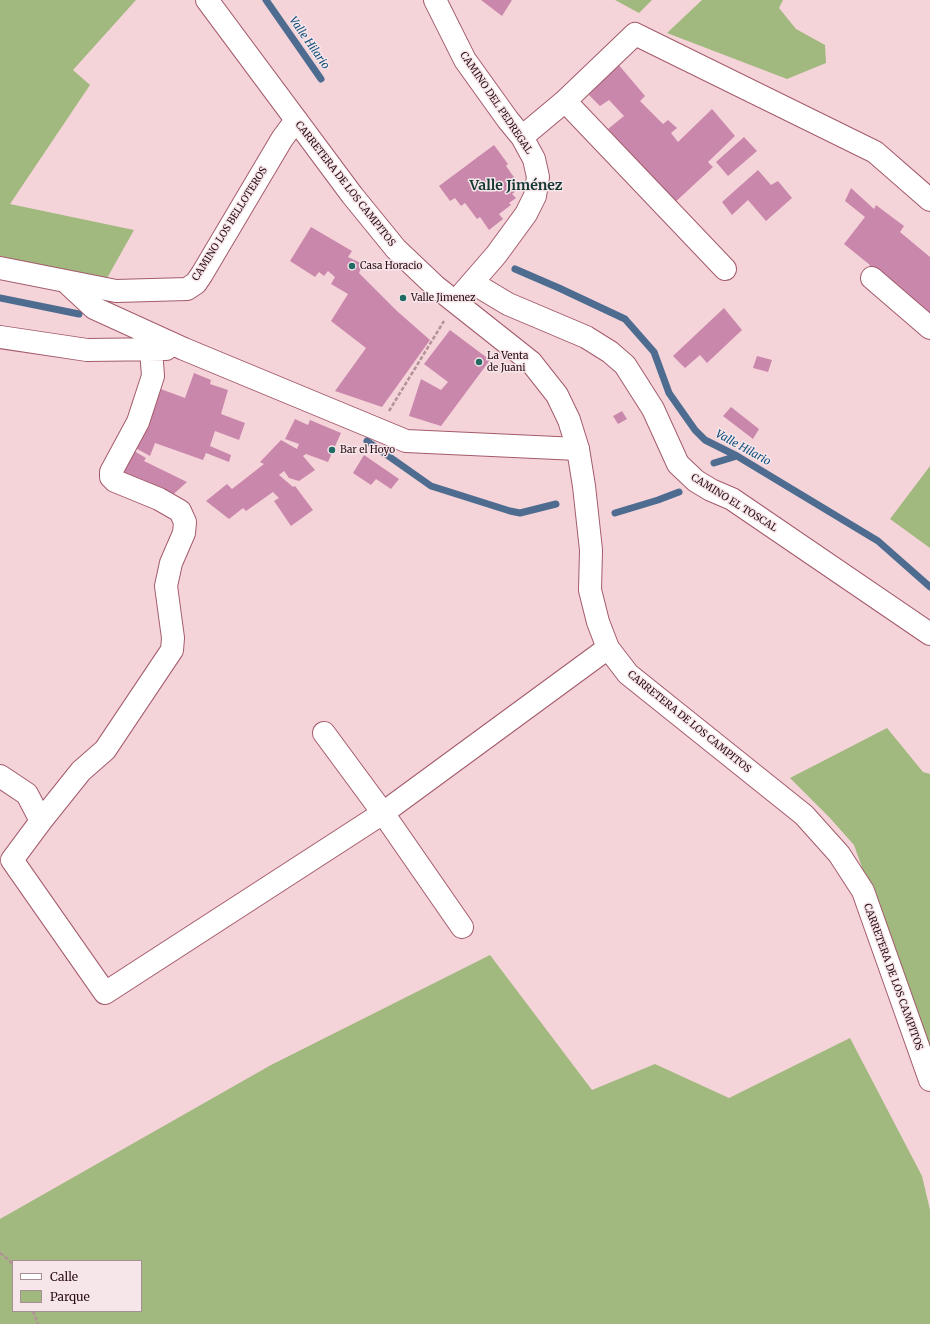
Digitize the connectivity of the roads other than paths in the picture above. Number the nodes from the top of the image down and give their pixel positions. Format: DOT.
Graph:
graph roads {
  1 [pos="435,0"];
  2 [pos="212,4"];
  3 [pos="565,101"];
  4 [pos="296,120"];
  5 [pos="522,137"];
  6 [pos="930,200"];
  7 [pos="0,268"];
  8 [pos="725,269"];
  9 [pos="872,278"];
  10 [pos="65,281"];
  11 [pos="473,282"];
  12 [pos="454,302"];
  13 [pos="930,328"];
  14 [pos="0,336"];
  15 [pos="151,349"];
  16 [pos="184,349"];
  17 [pos="578,449"];
  18 [pos="930,634"];
  19 [pos="608,648"];
  20 [pos="324,733"];
  21 [pos="0,776"];
  22 [pos="383,813"];
  23 [pos="40,821"];
  24 [pos="462,927"];
  25 [pos="930,1080"];
  1 -- 5 [label="street, CAMINO DEL PEDREGAL"];
  2 -- 4 [label="street, CARRETERA DE LOS CAMPITOS"];
  3 -- 5 [label="street"];
  3 -- 6 [label="street"];
  3 -- 8 [label="street"];
  4 -- 10 [label="street, CAMINO LOS BELLOTEROS"];
  4 -- 12 [label="street, CARRETERA DE LOS CAMPITOS"];
  5 -- 11 [label="street, CAMINO DEL PEDREGAL"];
  7 -- 10 [label="street, CAMINO LOS BELLOTEROS"];
  9 -- 13 [label="street"];
  10 -- 16 [label="street"];
  11 -- 12 [label="street, CAMINO DEL PEDREGAL"];
  11 -- 18 [label="street, CAMINO EL TOSCAL"];
  12 -- 17 [label="street, CARRETERA DE LOS CAMPITOS"];
  14 -- 15 [label="street"];
  15 -- 16 [label="street"];
  15 -- 23 [label="street"];
  16 -- 17 [label="street"];
  17 -- 19 [label="street, CARRETERA DE LOS CAMPITOS"];
  19 -- 22 [label="street"];
  19 -- 25 [label="street, CARRETERA DE LOS CAMPITOS"];
  20 -- 22 [label="street"];
  21 -- 23 [label="street"];
  22 -- 23 [label="street"];
  22 -- 24 [label="street"];
}
